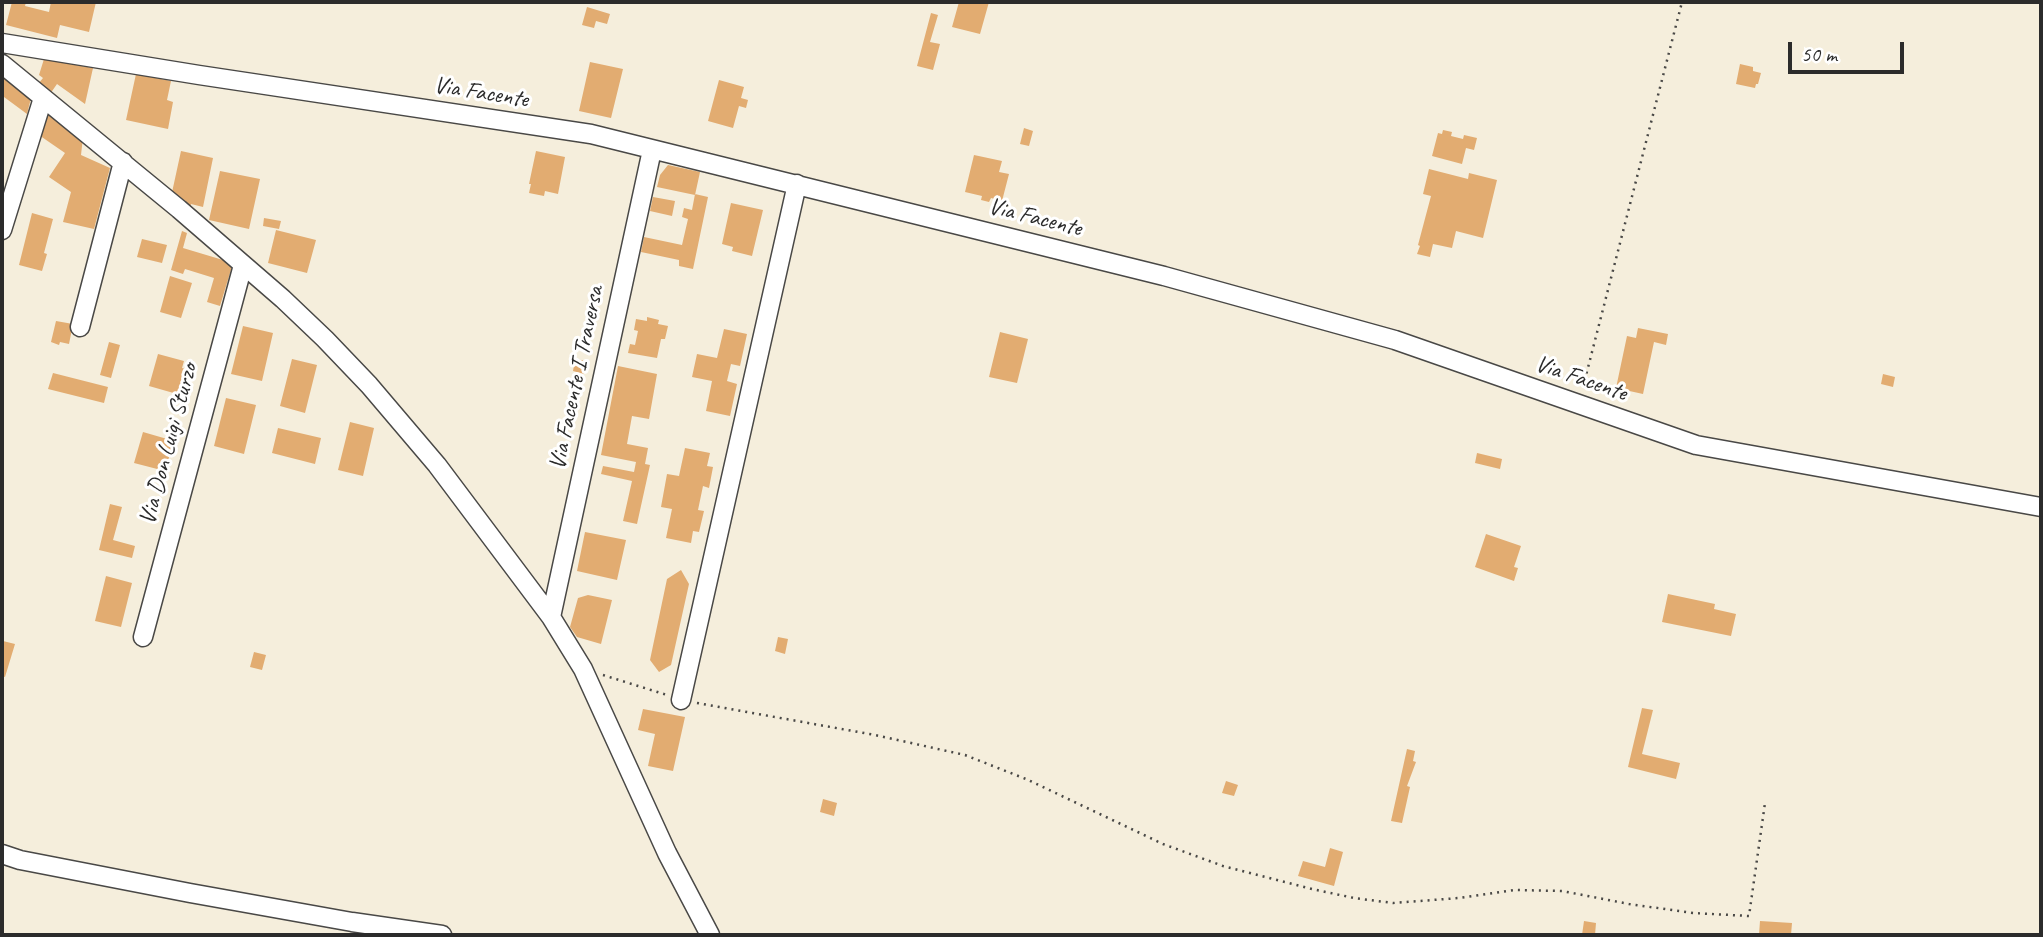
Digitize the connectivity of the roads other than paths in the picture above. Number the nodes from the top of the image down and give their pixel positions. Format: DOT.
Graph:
graph roads {
  1 [pos="2,43"];
  2 [pos="2,64"];
  3 [pos="43,98"];
  4 [pos="652,150"];
  5 [pos="122,162"];
  6 [pos="797,184"];
  7 [pos="2,230"];
  8 [pos="243,265"];
  9 [pos="80,327"];
  10 [pos="2041,507"];
  11 [pos="551,617"];
  12 [pos="143,637"];
  13 [pos="681,700"];
  14 [pos="2,854"];
  15 [pos="442,935"];
  16 [pos="710,935"];
  1 -- 4 [label="street, Via Facente"];
  2 -- 3 [label="street"];
  3 -- 5 [label="street"];
  3 -- 7 [label="street"];
  4 -- 6 [label="street, Via Facente"];
  4 -- 11 [label="street, Via Facente I Traversa"];
  5 -- 8 [label="street"];
  5 -- 9 [label="street"];
  6 -- 10 [label="street, Via Facente"];
  6 -- 13 [label="street"];
  8 -- 11 [label="street"];
  8 -- 12 [label="street, Via Don Luigi Sturzo"];
  11 -- 16 [label="street"];
  14 -- 15 [label="street"];
}
